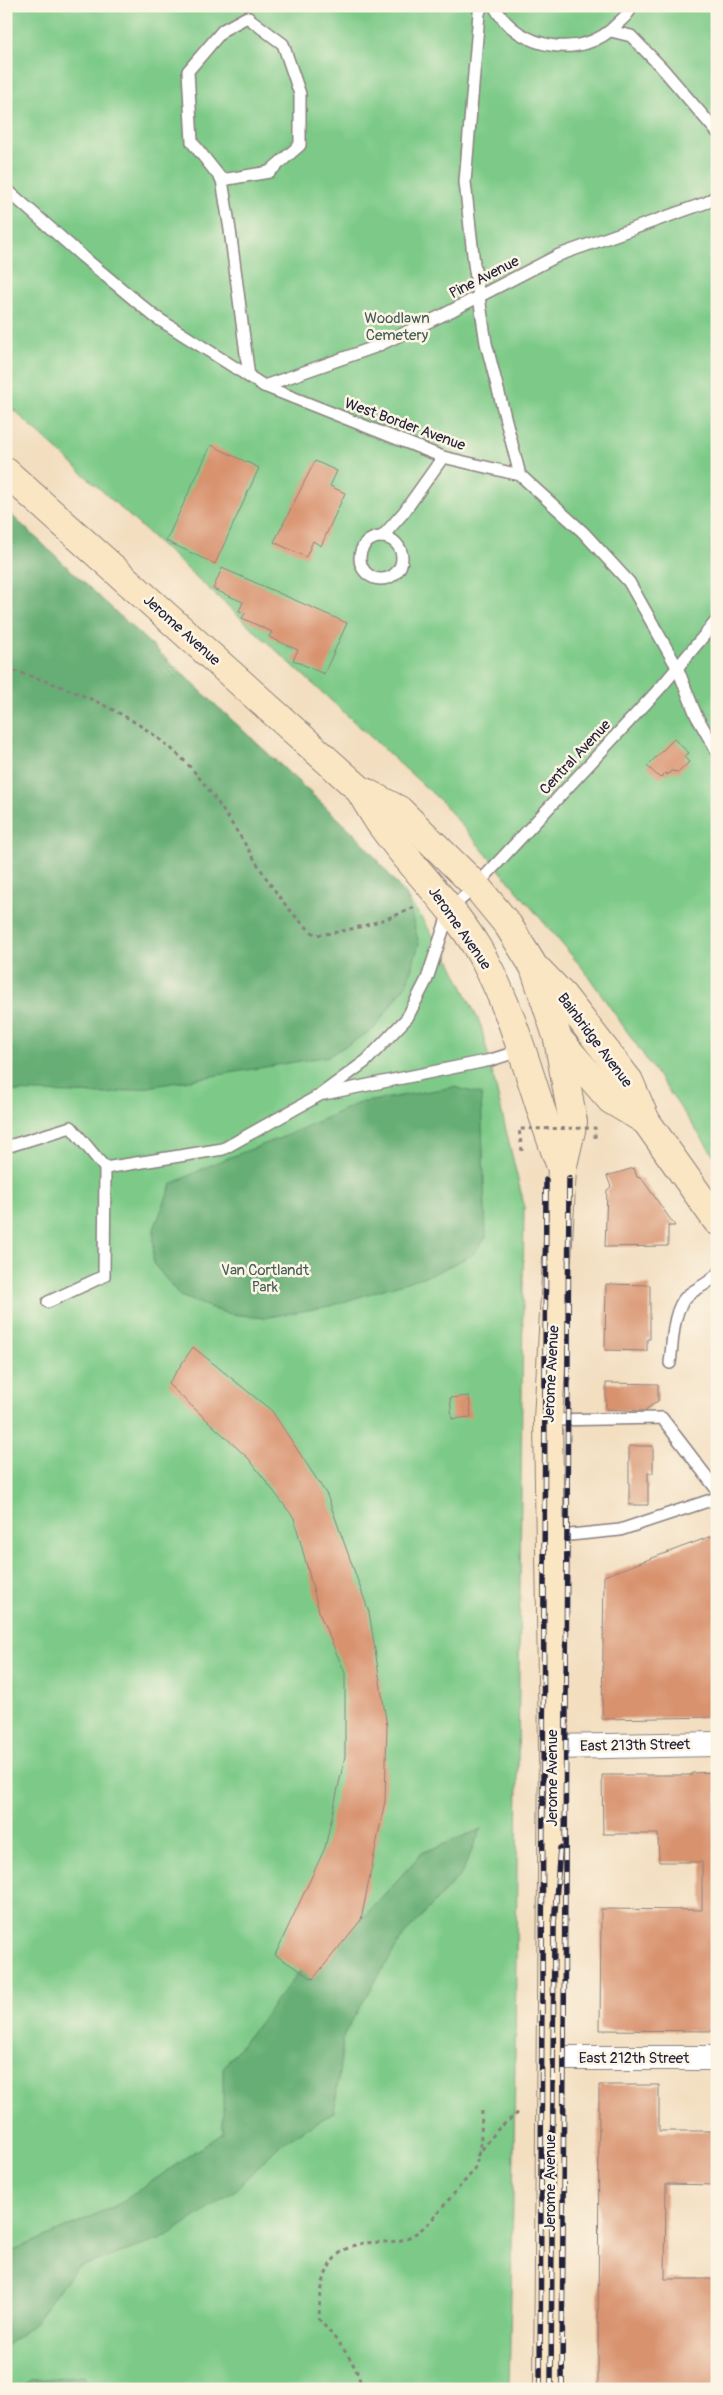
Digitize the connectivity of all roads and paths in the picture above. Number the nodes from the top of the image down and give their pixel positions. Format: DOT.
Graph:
graph roads {
  1 [pos="482,6"];
  2 [pos="494,6"];
  3 [pos="632,6"];
  4 [pos="611,32"];
  5 [pos="717,132"];
  6 [pos="222,180"];
  7 [pos="6,189"];
  8 [pos="717,195"];
  9 [pos="479,297"];
  10 [pos="249,377"];
  11 [pos="264,386"];
  12 [pos="443,457"];
  13 [pos="6,472"];
  14 [pos="520,475"];
  15 [pos="382,536"];
  16 [pos="717,620"];
  17 [pos="678,667"];
  18 [pos="6,669"];
  19 [pos="717,752"];
  20 [pos="358,789"];
  21 [pos="476,886"];
  22 [pos="417,906"];
  23 [pos="450,909"];
  24 [pos="534,967"];
  25 [pos="558,1039"];
  26 [pos="522,1050"];
  27 [pos="320,1095"];
  28 [pos="646,1121"];
  29 [pos="595,1138"];
  30 [pos="6,1147"];
  31 [pos="522,1151"];
  32 [pos="105,1168"];
  33 [pos="562,1169"];
  34 [pos="717,1222"];
  35 [pos="717,1274"];
  36 [pos="48,1302"];
  37 [pos="670,1363"];
  38 [pos="548,1420"];
  39 [pos="717,1490"];
  40 [pos="717,1498"];
  41 [pos="550,1537"];
  42 [pos="717,1744"];
  43 [pos="553,1747"];
  44 [pos="551,2058"];
  45 [pos="717,2058"];
  46 [pos="482,2110"];
  47 [pos="519,2112"];
  48 [pos="477,2157"];
  49 [pos="362,2387"];
  50 [pos="320,2389"];
  51 [pos="548,2389"];
  1 -- 9 [label="lane"];
  2 -- 4 [label="lane"];
  3 -- 4 [label="lane"];
  4 -- 5 [label="lane"];
  6 -- 6 [label="lane"];
  6 -- 10 [label="lane"];
  7 -- 10 [label="lane, West Border Avenue"];
  8 -- 9 [label="lane, Pine Avenue"];
  9 -- 11 [label="lane, Pine Avenue"];
  9 -- 14 [label="lane"];
  10 -- 11 [label="lane, West Border Avenue"];
  11 -- 12 [label="lane, West Border Avenue"];
  12 -- 14 [label="lane, West Border Avenue"];
  12 -- 15 [label="lane"];
  13 -- 20 [label="main road, Jerome Avenue"];
  14 -- 17 [label="lane, West Border Avenue"];
  16 -- 17 [label="lane, Central Avenue"];
  17 -- 19 [label="lane, West Border Avenue"];
  17 -- 21 [label="lane, Central Avenue"];
  18 -- 22 [label="path"];
  20 -- 21 [label="main road, Jerome Avenue"];
  20 -- 23 [label="main road, Jerome Avenue"];
  21 -- 23 [label="lane, Central Avenue"];
  21 -- 24 [label="main road, Jerome Avenue"];
  23 -- 26 [label="main road, Jerome Avenue"];
  23 -- 27 [label="lane"];
  24 -- 25 [label="main road, Jerome Avenue"];
  24 -- 28 [label="main road, Bainbridge Avenue"];
  25 -- 26 [label="main road"];
  25 -- 28 [label="main road, Bainbridge Avenue"];
  25 -- 33 [label="main road, Jerome Avenue"];
  26 -- 27 [label="lane"];
  26 -- 33 [label="main road, Jerome Avenue"];
  27 -- 32 [label="lane"];
  28 -- 34 [label="main road, Bainbridge Avenue"];
  29 -- 31 [label="path, bridge"];
  30 -- 32 [label="lane"];
  32 -- 36 [label="lane"];
  33 -- 38 [label="main road, Jerome Avenue"];
  35 -- 37 [label="lane"];
  38 -- 39 [label="lane"];
  38 -- 41 [label="main road, Jerome Avenue"];
  40 -- 41 [label="lane"];
  41 -- 43 [label="main road, Jerome Avenue"];
  42 -- 43 [label="street, East 213th Street"];
  43 -- 44 [label="main road, Jerome Avenue"];
  44 -- 45 [label="street, East 212th Street"];
  44 -- 51 [label="main road, Jerome Avenue"];
  46 -- 48 [label="path"];
  47 -- 48 [label="path"];
  48 -- 49 [label="path"];
  49 -- 50 [label="path"];
}
